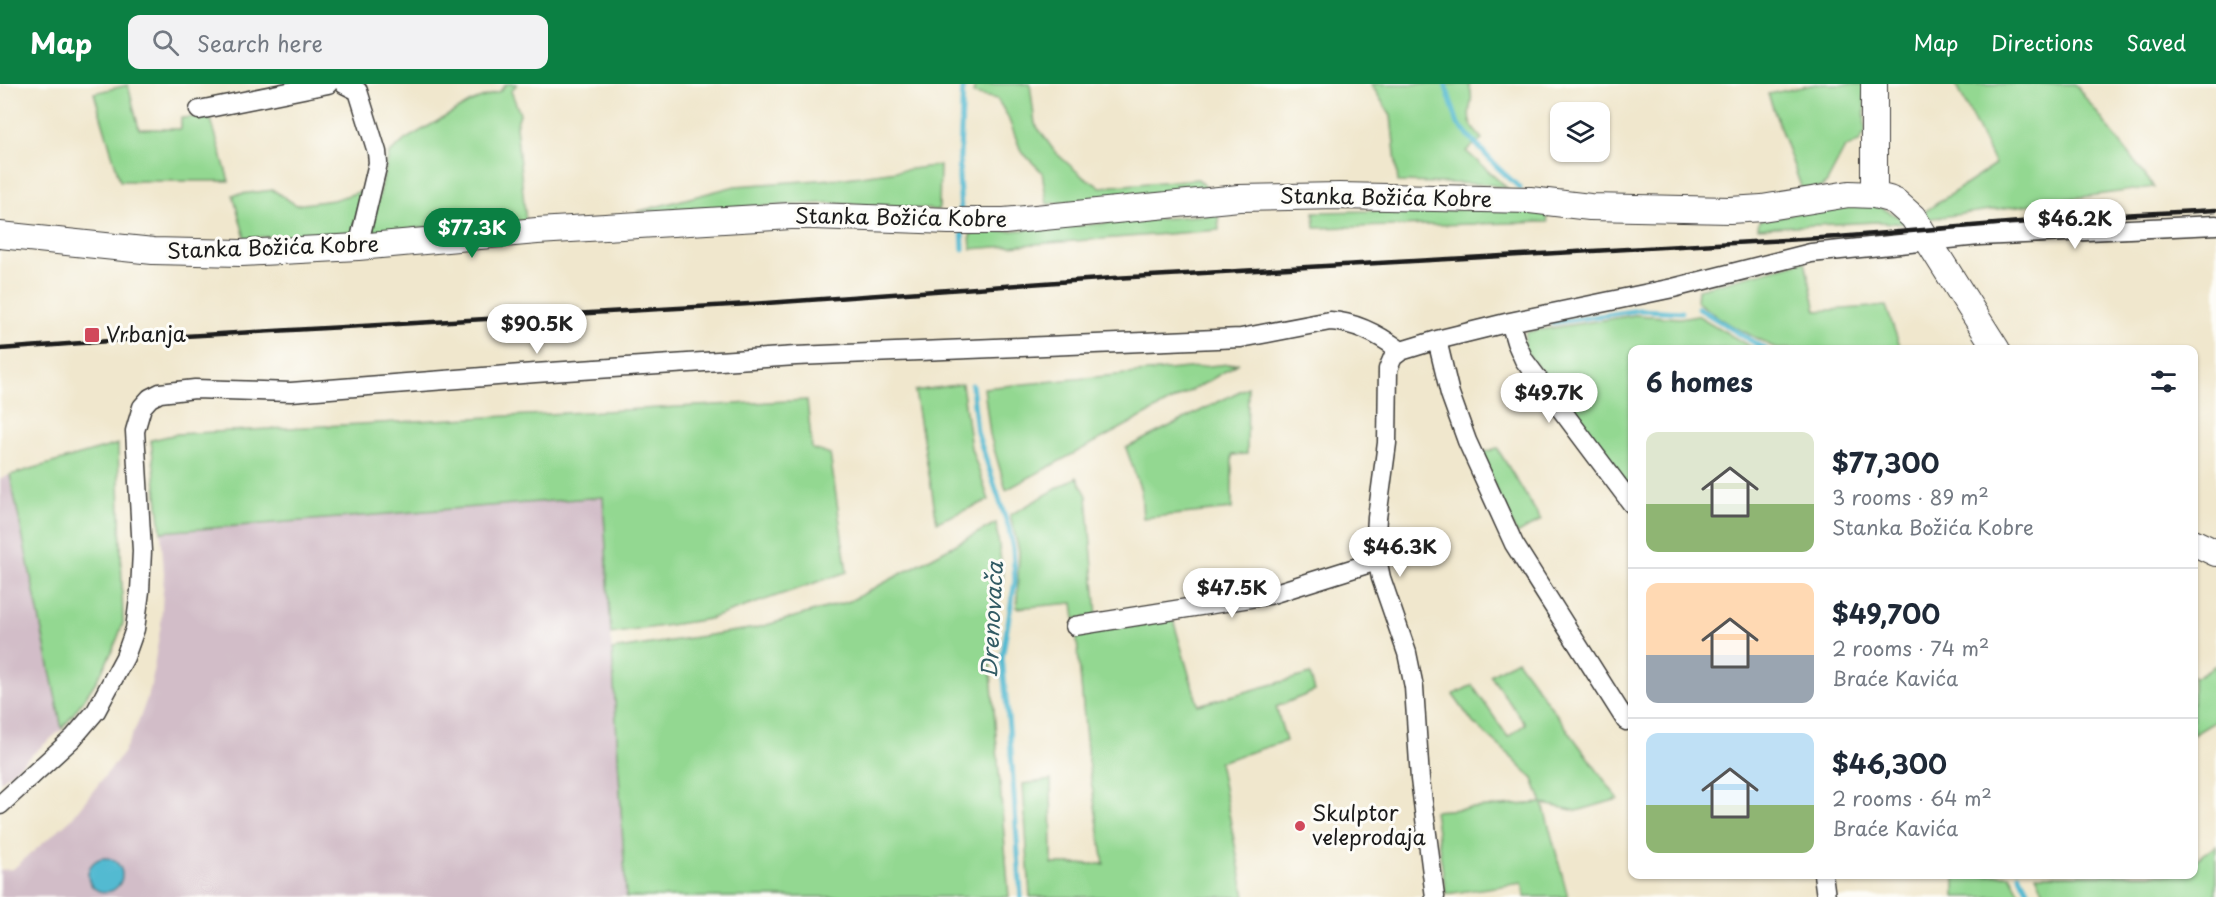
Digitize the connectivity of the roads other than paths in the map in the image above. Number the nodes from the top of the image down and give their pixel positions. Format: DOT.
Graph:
graph roads {
  1 [pos="328,84"];
  2 [pos="344,84"];
  3 [pos="1874,84"];
  4 [pos="199,110"];
  5 [pos="1874,195"];
  6 [pos="2216,225"];
  7 [pos="0,235"];
  8 [pos="1930,242"];
  9 [pos="358,247"];
  10 [pos="1510,322"];
  11 [pos="1437,340"];
  12 [pos="1994,345"];
  13 [pos="1401,351"];
  14 [pos="1628,499"];
  15 [pos="2198,544"];
  16 [pos="2216,553"];
  17 [pos="1377,561"];
  18 [pos="1075,626"];
  19 [pos="1626,721"];
  20 [pos="0,805"];
  21 [pos="1824,879"];
  22 [pos="1435,897"];
  23 [pos="1826,897"];
  1 -- 4 [label="street"];
  2 -- 9 [label="street"];
  3 -- 5 [label="street"];
  5 -- 8 [label="street"];
  5 -- 9 [label="street, Stanka Božića Kobre"];
  6 -- 8 [label="street"];
  7 -- 9 [label="street, Stanka Božića Kobre"];
  8 -- 10 [label="street"];
  8 -- 12 [label="street"];
  10 -- 11 [label="street"];
  10 -- 14 [label="street"];
  11 -- 13 [label="street"];
  11 -- 19 [label="street"];
  13 -- 17 [label="street"];
  13 -- 20 [label="street"];
  15 -- 16 [label="street"];
  17 -- 18 [label="street"];
  17 -- 22 [label="street"];
  21 -- 23 [label="street"];
}
